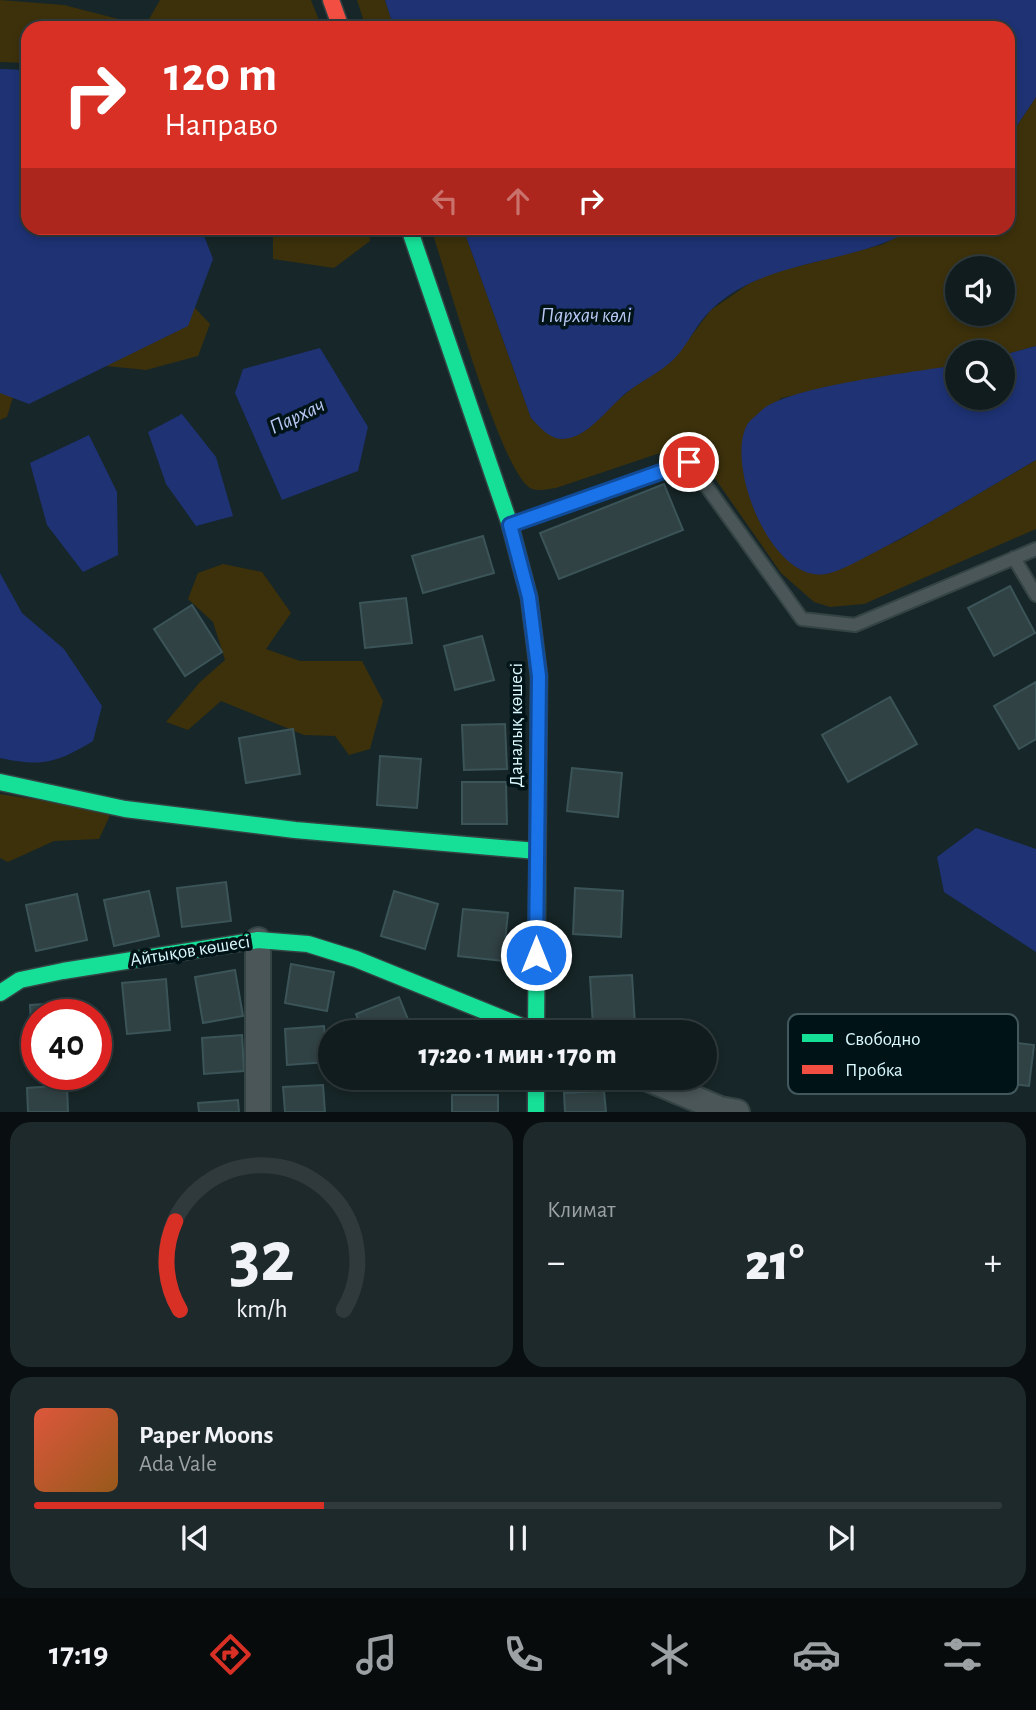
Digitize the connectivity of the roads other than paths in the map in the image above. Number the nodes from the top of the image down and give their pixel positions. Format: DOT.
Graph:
graph roads {
  1 [pos="331,0"];
  2 [pos="338,21"];
  3 [pos="411,235"];
  4 [pos="510,525"];
  5 [pos="1036,549"];
  6 [pos="1014,558"];
  7 [pos="1036,595"];
  8 [pos="0,782"];
  9 [pos="537,851"];
  10 [pos="258,940"];
  11 [pos="0,993"];
  12 [pos="507,1020"];
  13 [pos="536,1020"];
  14 [pos="536,1090"];
  15 [pos="675,1090"];
  16 [pos="258,1111"];
  17 [pos="536,1111"];
  18 [pos="737,1111"];
  1 -- 2 [label="street"];
  3 -- 4 [label="street, Даналық көшесі"];
  4 -- 6 [label="lane"];
  4 -- 9 [label="street, Даналық көшесі"];
  5 -- 6 [label="lane"];
  6 -- 7 [label="lane"];
  8 -- 9 [label="street"];
  9 -- 13 [label="street, Даналық көшесі"];
  10 -- 11 [label="street, Айтықов көшесі"];
  10 -- 12 [label="street, Айтықов көшесі"];
  10 -- 16 [label="street"];
  14 -- 17 [label="street"];
  15 -- 18 [label="street"];
}
